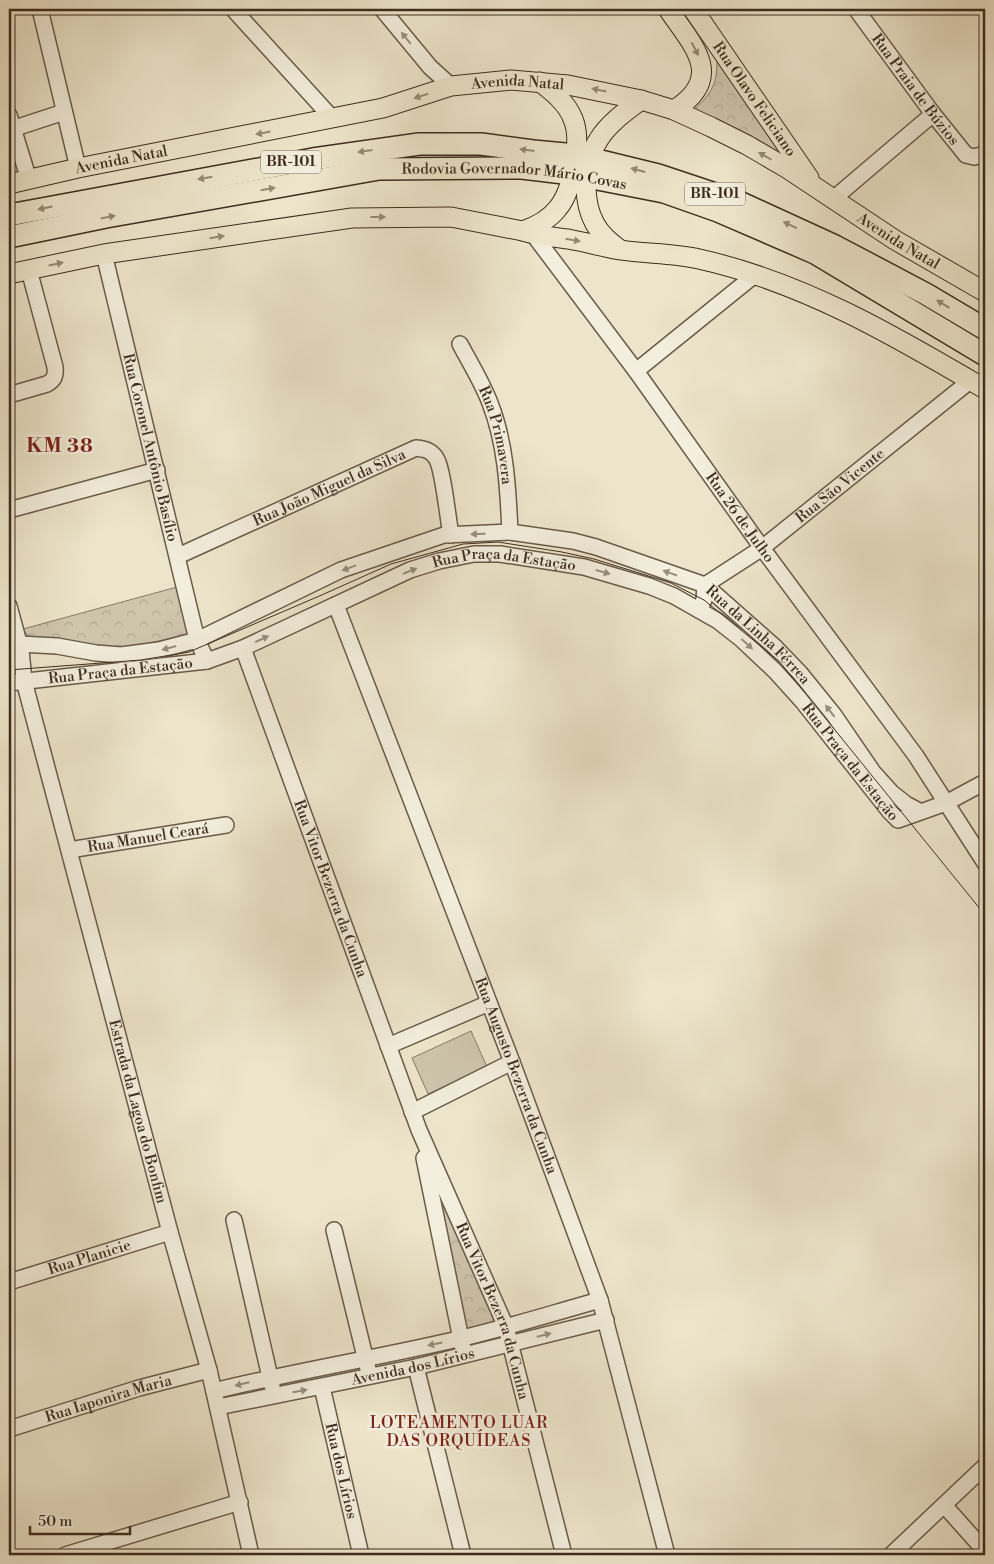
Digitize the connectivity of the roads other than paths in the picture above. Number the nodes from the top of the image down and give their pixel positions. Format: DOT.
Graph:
graph roads {
  1 [pos="40,9"];
  2 [pos="233,9"];
  3 [pos="382,9"];
  4 [pos="668,9"];
  5 [pos="693,9"];
  6 [pos="856,9"];
  7 [pos="540,82"];
  8 [pos="451,86"];
  9 [pos="641,100"];
  10 [pos="674,110"];
  11 [pos="64,112"];
  12 [pos="933,114"];
  13 [pos="333,119"];
  14 [pos="11,122"];
  15 [pos="984,155"];
  16 [pos="581,166"];
  17 [pos="78,168"];
  18 [pos="28,180"];
  19 [pos="9,184"];
  20 [pos="816,188"];
  21 [pos="832,200"];
  22 [pos="9,215"];
  23 [pos="528,233"];
  24 [pos="9,237"];
  25 [pos="620,250"];
  26 [pos="104,254"];
  27 [pos="29,270"];
  28 [pos="9,274"];
  29 [pos="756,274"];
  30 [pos="985,292"];
  31 [pos="985,329"];
  32 [pos="460,344"];
  33 [pos="985,355"];
  34 [pos="636,371"];
  35 [pos="978,385"];
  36 [pos="9,395"];
  37 [pos="157,470"];
  38 [pos="9,510"];
  39 [pos="510,532"];
  40 [pos="448,535"];
  41 [pos="762,548"];
  42 [pos="178,556"];
  43 [pos="705,585"];
  44 [pos="336,605"];
  45 [pos="9,606"];
  46 [pos="700,610"];
  47 [pos="197,640"];
  48 [pos="14,644"];
  49 [pos="243,648"];
  50 [pos="206,661"];
  51 [pos="24,675"];
  52 [pos="9,683"];
  53 [pos="985,782"];
  54 [pos="946,803"];
  55 [pos="919,811"];
  56 [pos="226,825"];
  57 [pos="69,850"];
  58 [pos="985,863"];
  59 [pos="489,1003"];
  60 [pos="388,1046"];
  61 [pos="512,1062"];
  62 [pos="412,1112"];
  63 [pos="419,1130"];
  64 [pos="234,1220"];
  65 [pos="334,1230"];
  66 [pos="170,1232"];
  67 [pos="9,1282"];
  68 [pos="600,1300"];
  69 [pos="606,1320"];
  70 [pos="506,1327"];
  71 [pos="461,1339"];
  72 [pos="510,1344"];
  73 [pos="464,1355"];
  74 [pos="366,1360"];
  75 [pos="416,1367"];
  76 [pos="209,1370"];
  77 [pos="369,1376"];
  78 [pos="270,1377"];
  79 [pos="322,1387"];
  80 [pos="214,1391"];
  81 [pos="275,1395"];
  82 [pos="218,1408"];
  83 [pos="9,1429"];
  84 [pos="985,1466"];
  85 [pos="240,1502"];
  86 [pos="944,1505"];
  87 [pos="985,1551"];
  88 [pos="65,1555"];
  89 [pos="252,1555"];
  90 [pos="361,1555"];
  91 [pos="463,1555"];
  92 [pos="564,1555"];
  93 [pos="667,1555"];
  94 [pos="891,1555"];
  1 -- 11 [label="street"];
  2 -- 13 [label="street"];
  8 -- 3 [label="street, one-way"];
  4 -- 10 [label="main road, Rua Olavo Feliciano, one-way"];
  5 -- 20 [label="main road, Rua Olavo Feliciano"];
  6 -- 12 [label="street, Rua Praia de Búzios"];
  7 -- 8 [label="main road, Avenida Natal"];
  9 -- 7 [label="main road, Avenida Natal, one-way"];
  7 -- 16 [label="main road"];
  8 -- 13 [label="main road, Avenida Natal, one-way"];
  9 -- 10 [label="main road, Avenida Natal"];
  9 -- 16 [label="main road"];
  20 -- 10 [label="main road, Avenida Natal, one-way"];
  11 -- 14 [label="street"];
  11 -- 17 [label="street"];
  12 -- 15 [label="street, Rua Praia de Búzios"];
  12 -- 21 [label="street"];
  13 -- 17 [label="main road, Avenida Natal, one-way"];
  14 -- 18 [label="street"];
  16 -- 22 [label="highway, Rodovia Governador Mário Covas / BR-101, one-way"];
  16 -- 23 [label="main road"];
  24 -- 16 [label="highway, Rodovia Governador Mário Covas / BR-101, one-way"];
  16 -- 25 [label="main road"];
  31 -- 16 [label="highway, Rodovia Governador Mário Covas / BR-101, one-way"];
  16 -- 33 [label="highway, Rodovia Governador Mário Covas / BR-101"];
  17 -- 18 [label="main road, Avenida Natal"];
  18 -- 19 [label="main road, Avenida Natal"];
  20 -- 21 [label="main road, Avenida Natal"];
  21 -- 30 [label="main road, Avenida Natal"];
  23 -- 25 [label="main road, one-way"];
  26 -- 23 [label="main road, one-way"];
  23 -- 34 [label="street, Rua 26 de Julho"];
  25 -- 29 [label="main road"];
  27 -- 26 [label="main road, one-way"];
  26 -- 37 [label="street, Rua Coronel Antônio Basílio"];
  27 -- 28 [label="main road"];
  27 -- 36 [label="street"];
  29 -- 34 [label="street"];
  29 -- 35 [label="main road"];
  32 -- 39 [label="street, Rua Primavera"];
  34 -- 41 [label="street, Rua 26 de Julho"];
  35 -- 41 [label="street, Rua São Vicente"];
  37 -- 38 [label="street"];
  37 -- 42 [label="street, Rua Coronel Antônio Basílio"];
  39 -- 40 [label="street, Rua da Linha Férrea, one-way"];
  43 -- 39 [label="street, Rua da Linha Férrea, one-way"];
  40 -- 42 [label="street, Rua João Miguel da Silva"];
  40 -- 47 [label="street, Rua Praça da Estação, one-way"];
  41 -- 43 [label="street, Rua São Vicente"];
  41 -- 54 [label="street, Rua 26 de Julho"];
  42 -- 47 [label="street, Rua Coronel Antônio Basílio"];
  43 -- 46 [label="street"];
  55 -- 43 [label="street, Rua da Linha Férrea, one-way"];
  44 -- 46 [label="street, Rua Praça da Estação, one-way"];
  49 -- 44 [label="street, Rua Praça da Estação, one-way"];
  44 -- 59 [label="street, Rua Augusto Bezerra da Cunha"];
  45 -- 48 [label="street, Estrada da Lagoa do Bonfim"];
  46 -- 55 [label="street, Rua Praça da Estação, one-way"];
  47 -- 48 [label="street, Rua Praça da Estação, one-way"];
  47 -- 50 [label="street, Rua Coronel Antônio Basílio"];
  48 -- 51 [label="street, Estrada da Lagoa do Bonfim"];
  49 -- 50 [label="street, Rua Praça da Estação"];
  49 -- 60 [label="street, Rua Vitor Bezerra da Cunha"];
  50 -- 51 [label="street, Rua Praça da Estação"];
  51 -- 52 [label="street, Rua Praça da Estação"];
  51 -- 57 [label="street, Estrada da Lagoa do Bonfim"];
  53 -- 54 [label="street"];
  54 -- 55 [label="street"];
  54 -- 58 [label="street"];
  56 -- 57 [label="street, Rua Manuel Ceará"];
  57 -- 66 [label="street, Estrada da Lagoa do Bonfim"];
  59 -- 60 [label="street"];
  59 -- 61 [label="street, Rua Augusto Bezerra da Cunha"];
  60 -- 62 [label="street, Rua Vitor Bezerra da Cunha"];
  61 -- 62 [label="street"];
  61 -- 68 [label="street, Rua Augusto Bezerra da Cunha"];
  62 -- 63 [label="street, Rua Vitor Bezerra da Cunha"];
  63 -- 70 [label="street, Rua Vitor Bezerra da Cunha"];
  63 -- 71 [label="street, Rua Vitor Bezerra da Cunha"];
  64 -- 78 [label="street"];
  65 -- 74 [label="street"];
  66 -- 67 [label="street, Rua Planicie"];
  66 -- 76 [label="street, Estrada da Lagoa do Bonfim"];
  68 -- 69 [label="street, Rua Augusto Bezerra da Cunha"];
  68 -- 70 [label="street, Avenida dos Lírios"];
  72 -- 69 [label="street, Avenida dos Lírios, one-way"];
  69 -- 93 [label="street, Rua Augusto Bezerra da Cunha"];
  70 -- 71 [label="street, Avenida dos Lírios"];
  70 -- 72 [label="street, Rua Vitor Bezerra da Cunha"];
  71 -- 73 [label="street, Rua Vitor Bezerra da Cunha"];
  71 -- 74 [label="street, Avenida dos Lírios, one-way"];
  72 -- 73 [label="street, Avenida dos Lírios"];
  72 -- 92 [label="street, Rua Vitor Bezerra da Cunha"];
  73 -- 75 [label="street, Avenida dos Lírios"];
  74 -- 77 [label="street"];
  74 -- 78 [label="street, Avenida dos Lírios"];
  75 -- 77 [label="street, Avenida dos Lírios"];
  75 -- 91 [label="street"];
  76 -- 80 [label="street, Estrada da Lagoa do Bonfim"];
  76 -- 83 [label="street, Rua Iaponira Maria"];
  77 -- 79 [label="street, Avenida dos Lírios"];
  78 -- 80 [label="street, Avenida dos Lírios, one-way"];
  78 -- 81 [label="street"];
  81 -- 79 [label="street, Avenida dos Lírios, one-way"];
  79 -- 90 [label="street, Rua dos Lírios"];
  80 -- 82 [label="street, Estrada da Lagoa do Bonfim"];
  81 -- 82 [label="street, Avenida dos Lírios"];
  82 -- 85 [label="street, Estrada da Lagoa do Bonfim"];
  84 -- 86 [label="street"];
  85 -- 88 [label="street"];
  85 -- 89 [label="street, Estrada da Lagoa do Bonfim"];
  86 -- 87 [label="street"];
  86 -- 94 [label="street"];
}
